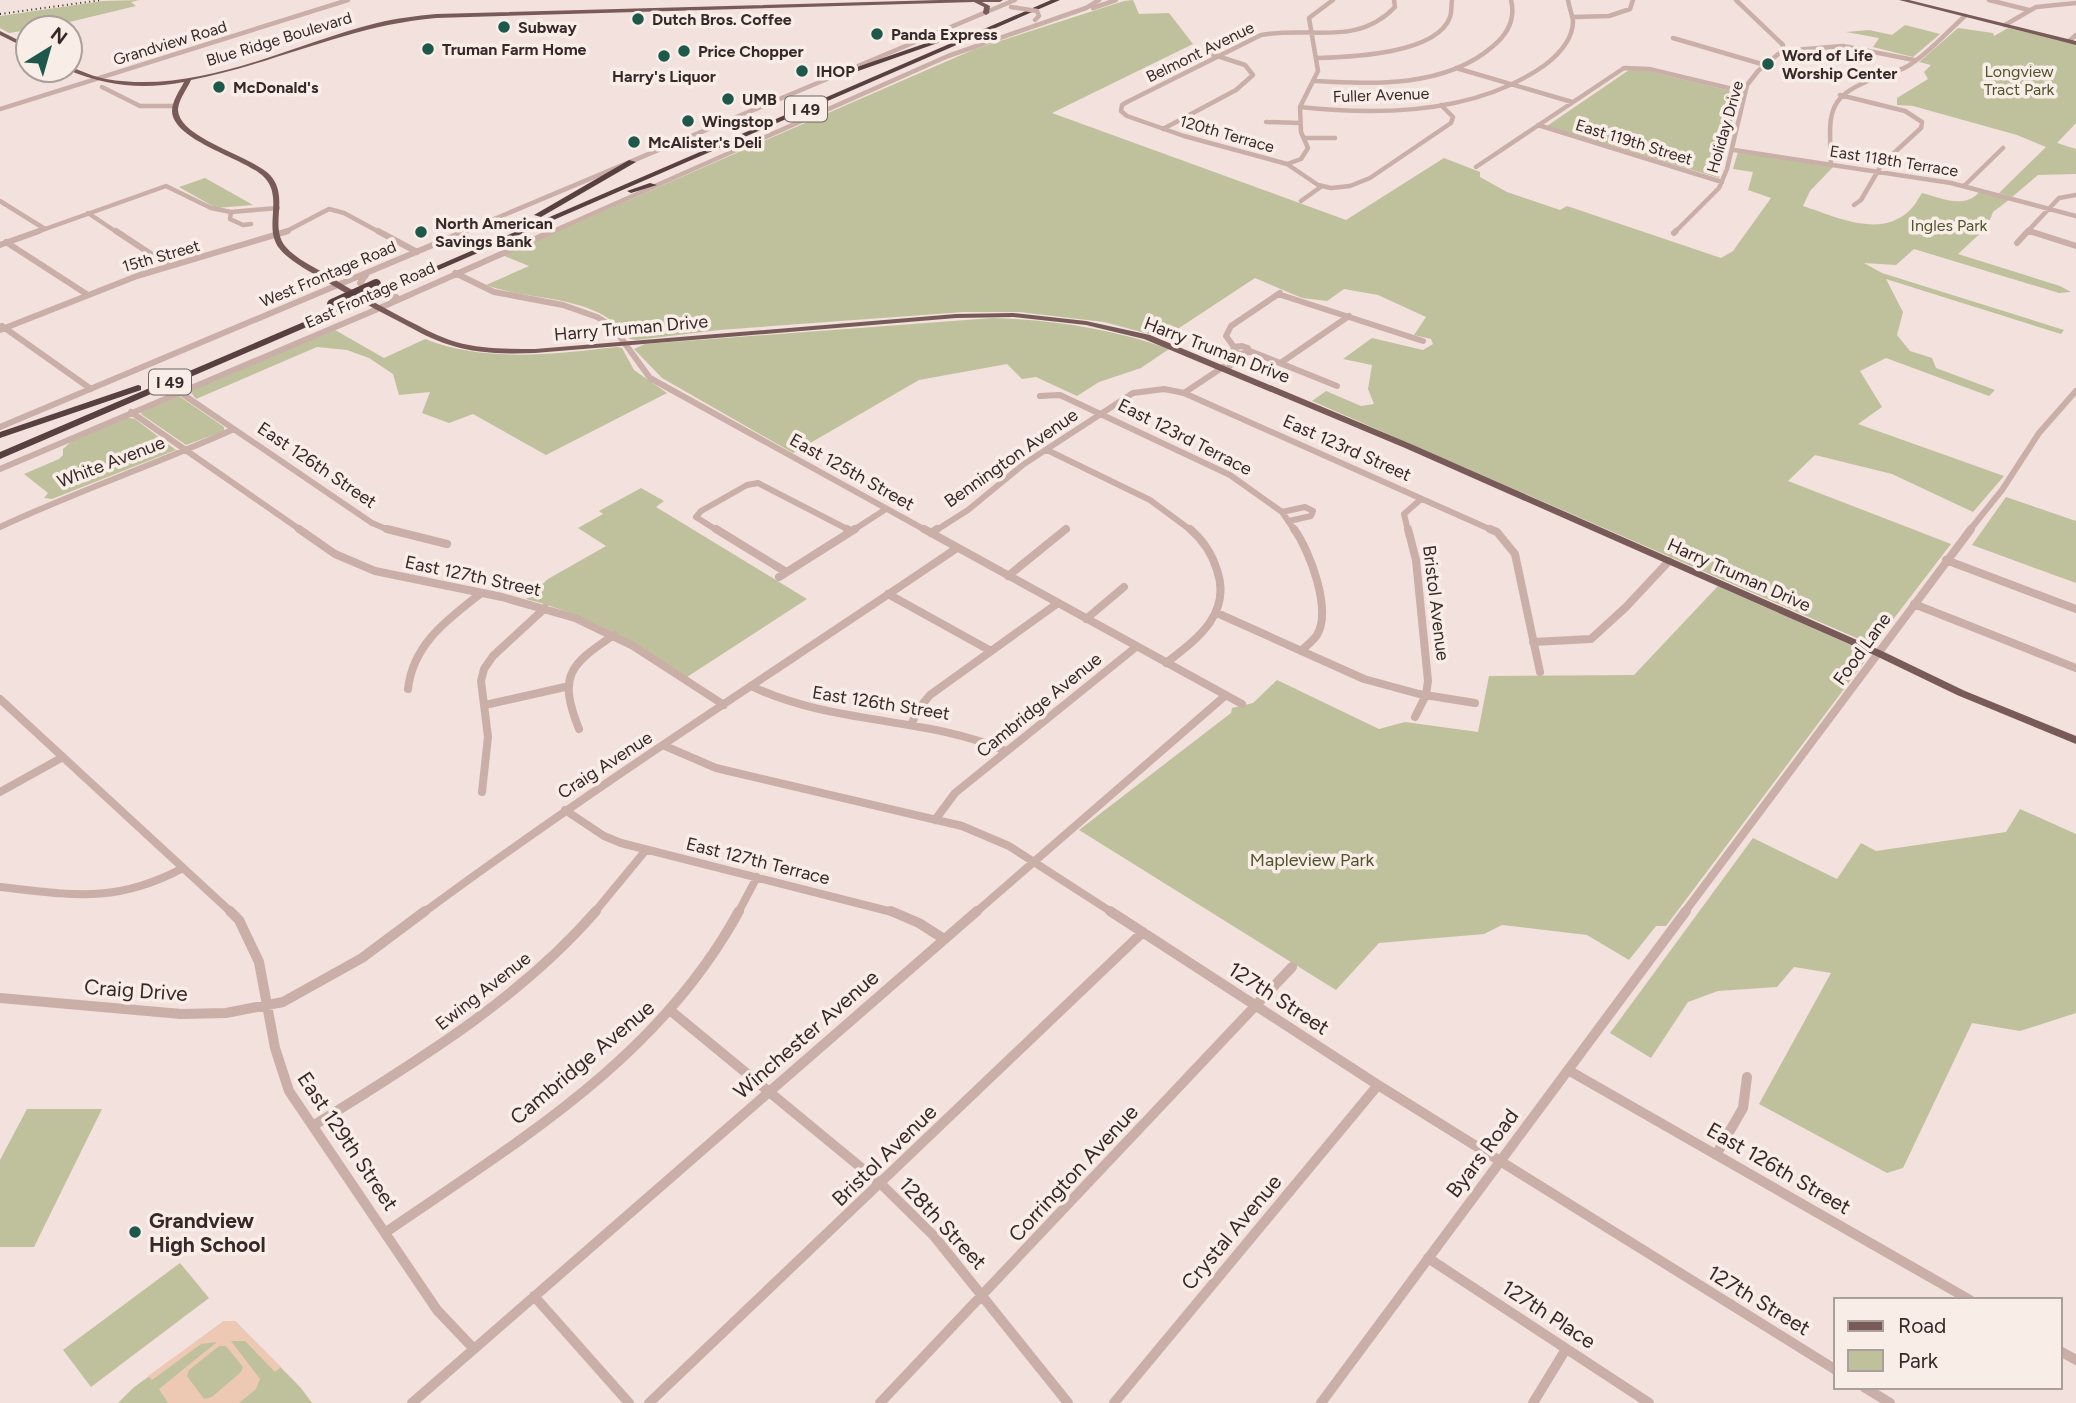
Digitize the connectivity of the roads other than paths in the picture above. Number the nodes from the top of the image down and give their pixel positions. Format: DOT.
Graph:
graph roads {
  1 [pos="348,0"];
  2 [pos="1000,0"];
  3 [pos="1015,0"];
  4 [pos="1044,0"];
  5 [pos="1057,0"];
  6 [pos="1099,0"];
  7 [pos="1116,0"];
  8 [pos="1333,0"];
  9 [pos="1394,0"];
  10 [pos="1452,0"];
  11 [pos="1511,0"];
  12 [pos="1568,0"];
  13 [pos="1633,0"];
  14 [pos="1736,0"];
  15 [pos="1902,0"];
  16 [pos="1989,0"];
  17 [pos="967,1"];
  18 [pos="2074,1"];
  19 [pos="993,10"];
  20 [pos="2028,10"];
  21 [pos="985,13"];
  22 [pos="1066,14"];
  23 [pos="1965,16"];
  24 [pos="1574,17"];
  25 [pos="2005,25"];
  26 [pos="981,27"];
  27 [pos="1024,28"];
  28 [pos="1310,33"];
  29 [pos="2076,35"];
  30 [pos="1673,38"];
  31 [pos="2073,42"];
  32 [pos="1199,50"];
  33 [pos="1782,51"];
  34 [pos="1219,56"];
  35 [pos="1318,58"];
  36 [pos="1914,60"];
  37 [pos="1765,65"];
  38 [pos="1456,68"];
  39 [pos="84,74"];
  40 [pos="838,75"];
  41 [pos="96,79"];
  42 [pos="188,79"];
  43 [pos="1314,81"];
  44 [pos="1511,84"];
  45 [pos="102,87"];
  46 [pos="1745,92"];
  47 [pos="1840,94"];
  48 [pos="1129,101"];
  49 [pos="1572,102"];
  50 [pos="1441,105"];
  51 [pos="176,106"];
  52 [pos="1300,107"];
  53 [pos="0,108"];
  54 [pos="1266,122"];
  55 [pos="1300,123"];
  56 [pos="1538,125"];
  57 [pos="1163,129"];
  58 [pos="1305,138"];
  59 [pos="1335,138"];
  60 [pos="2003,148"];
  61 [pos="1734,150"];
  62 [pos="632,162"];
  63 [pos="1287,164"];
  64 [pos="1831,164"];
  65 [pos="1476,167"];
  66 [pos="1877,173"];
  67 [pos="1722,182"];
  68 [pos="653,185"];
  69 [pos="1322,186"];
  70 [pos="1964,186"];
  71 [pos="2076,195"];
  72 [pos="0,201"];
  73 [pos="1301,201"];
  74 [pos="1854,205"];
  75 [pos="278,208"];
  76 [pos="2048,209"];
  77 [pos="231,212"];
  78 [pos="88,213"];
  79 [pos="538,215"];
  80 [pos="2076,216"];
  81 [pos="555,217"];
  82 [pos="251,225"];
  83 [pos="45,229"];
  84 [pos="2029,231"];
  85 [pos="1674,233"];
  86 [pos="275,235"];
  87 [pos="2017,243"];
  88 [pos="3,244"];
  89 [pos="2076,246"];
  90 [pos="417,252"];
  91 [pos="169,266"];
  92 [pos="368,273"];
  93 [pos="455,273"];
  94 [pos="338,284"];
  95 [pos="381,287"];
  96 [pos="88,295"];
  97 [pos="408,295"];
  98 [pos="336,306"];
  99 [pos="380,307"];
  100 [pos="1349,316"];
  101 [pos="2,327"];
  102 [pos="1423,341"];
  103 [pos="624,344"];
  104 [pos="1237,351"];
  105 [pos="1250,351"];
  106 [pos="1282,362"];
  107 [pos="1223,367"];
  108 [pos="1337,386"];
  109 [pos="138,388"];
  110 [pos="91,389"];
  111 [pos="178,391"];
  112 [pos="2076,391"];
  113 [pos="1184,393"];
  114 [pos="1040,396"];
  115 [pos="131,412"];
  116 [pos="1102,413"];
  117 [pos="0,427"];
  118 [pos="66,427"];
  119 [pos="234,429"];
  120 [pos="0,435"];
  121 [pos="0,447"];
  122 [pos="1047,450"];
  123 [pos="185,451"];
  124 [pos="0,456"];
  125 [pos="0,461"];
  126 [pos="0,469"];
  127 [pos="1421,499"];
  128 [pos="886,509"];
  129 [pos="1282,512"];
  130 [pos="1289,521"];
  131 [pos="0,527"];
  132 [pos="1066,529"];
  133 [pos="851,531"];
  134 [pos="931,533"];
  135 [pos="447,544"];
  136 [pos="957,548"];
  137 [pos="1669,561"];
  138 [pos="1946,561"];
  139 [pos="1008,576"];
  140 [pos="1124,587"];
  141 [pos="480,594"];
  142 [pos="888,594"];
  143 [pos="1058,603"];
  144 [pos="1914,604"];
  145 [pos="545,608"];
  146 [pos="2076,609"];
  147 [pos="1217,613"];
  148 [pos="1086,619"];
  149 [pos="614,635"];
  150 [pos="1533,642"];
  151 [pos="1136,647"];
  152 [pos="991,651"];
  153 [pos="1301,651"];
  154 [pos="1878,653"];
  155 [pos="1166,663"];
  156 [pos="2076,668"];
  157 [pos="1540,673"];
  158 [pos="751,686"];
  159 [pos="565,687"];
  160 [pos="408,689"];
  161 [pos="1226,695"];
  162 [pos="1426,695"];
  163 [pos="0,700"];
  164 [pos="1475,703"];
  165 [pos="1242,704"];
  166 [pos="485,705"];
  167 [pos="724,705"];
  168 [pos="1415,717"];
  169 [pos="911,725"];
  170 [pos="579,729"];
  171 [pos="2076,740"];
  172 [pos="665,746"];
  173 [pos="1006,751"];
  174 [pos="63,758"];
  175 [pos="0,792"];
  176 [pos="482,792"];
  177 [pos="565,810"];
  178 [pos="935,820"];
  179 [pos="646,850"];
  180 [pos="1035,861"];
  181 [pos="183,868"];
  182 [pos="757,877"];
  183 [pos="0,887"];
  184 [pos="1675,928"];
  185 [pos="1143,932"];
  186 [pos="944,939"];
  187 [pos="1292,967"];
  188 [pos="0,998"];
  189 [pos="269,1005"];
  190 [pos="1256,1007"];
  191 [pos="671,1011"];
  192 [pos="1568,1070"];
  193 [pos="1747,1077"];
  194 [pos="1378,1085"];
  195 [pos="769,1091"];
  196 [pos="313,1126"];
  197 [pos="1716,1155"];
  198 [pos="1500,1161"];
  199 [pos="881,1185"];
  200 [pos="386,1232"];
  201 [pos="1428,1258"];
  202 [pos="984,1295"];
  203 [pos="536,1298"];
  204 [pos="1966,1298"];
  205 [pos="474,1349"];
  206 [pos="1566,1349"];
  207 [pos="1834,1369"];
  208 [pos="1867,1389"];
  209 [pos="412,1403"];
  210 [pos="629,1403"];
  211 [pos="649,1403"];
  212 [pos="880,1403"];
  213 [pos="1068,1403"];
  214 [pos="1114,1403"];
  215 [pos="1321,1403"];
  216 [pos="1533,1403"];
  217 [pos="1649,1403"];
  218 [pos="1890,1403"];
  1 -- 41 [label="street, Grandview Road"];
  2 -- 17 [label="main road, Blue Ridge Boulevard"];
  3 -- 19 [label="street, West Frontage Road"];
  4 -- 26 [label="highway, I 49"];
  5 -- 81 [label="highway, I 49"];
  6 -- 22 [label="street, East Frontage Road"];
  7 -- 22 [label="street"];
  8 -- 28 [label="street"];
  9 -- 28 [label="street, Belmont Avenue"];
  10 -- 35 [label="street"];
  11 -- 38 [label="street"];
  12 -- 24 [label="street"];
  13 -- 24 [label="street"];
  14 -- 33 [label="street"];
  15 -- 23 [label="main road"];
  16 -- 20 [label="street"];
  17 -- 21 [label="main road"];
  17 -- 42 [label="main road, Blue Ridge Boulevard"];
  18 -- 20 [label="street"];
  19 -- 21 [label="street, West Frontage Road"];
  19 -- 27 [label="street, bridge"];
  20 -- 25 [label="street"];
  21 -- 40 [label="street, West Frontage Road"];
  22 -- 27 [label="street, East Frontage Road"];
  23 -- 25 [label="main road"];
  23 -- 36 [label="street"];
  24 -- 44 [label="street, Fuller Avenue"];
  25 -- 31 [label="main road"];
  26 -- 40 [label="highway"];
  26 -- 79 [label="highway, I 49"];
  27 -- 68 [label="street, East Frontage Road"];
  28 -- 34 [label="street, Belmont Avenue"];
  28 -- 35 [label="street"];
  29 -- 31 [label="street"];
  30 -- 37 [label="street"];
  32 -- 34 [label="street"];
  33 -- 36 [label="street"];
  33 -- 37 [label="street, Holiday Drive"];
  34 -- 48 [label="street, Belmont Avenue"];
  34 -- 57 [label="street"];
  35 -- 43 [label="street"];
  36 -- 47 [label="street"];
  37 -- 46 [label="street, Holiday Drive"];
  38 -- 43 [label="street"];
  38 -- 44 [label="street"];
  39 -- 41 [label="main road, Blue Ridge Boulevard"];
  40 -- 62 [label="street, West Frontage Road"];
  41 -- 42 [label="main road, Blue Ridge Boulevard"];
  41 -- 53 [label="street, Grandview Road"];
  42 -- 51 [label="main road"];
  43 -- 52 [label="street"];
  44 -- 49 [label="street"];
  44 -- 50 [label="street, Fuller Avenue"];
  45 -- 51 [label="street"];
  46 -- 49 [label="street"];
  46 -- 61 [label="street, Holiday Drive"];
  47 -- 64 [label="street"];
  47 -- 66 [label="street"];
  48 -- 57 [label="street, 120th Terrace"];
  49 -- 56 [label="street"];
  50 -- 52 [label="street, Fuller Avenue"];
  50 -- 69 [label="street, 120th Terrace"];
  51 -- 75 [label="main road"];
  52 -- 55 [label="street"];
  54 -- 55 [label="street"];
  55 -- 58 [label="street"];
  56 -- 65 [label="street"];
  56 -- 67 [label="street, East 119th Street"];
  57 -- 63 [label="street, 120th Terrace"];
  58 -- 59 [label="street"];
  58 -- 63 [label="street"];
  60 -- 70 [label="street"];
  61 -- 64 [label="street, East 118th Terrace"];
  61 -- 67 [label="street, Holiday Drive"];
  62 -- 79 [label="highway"];
  62 -- 90 [label="street, West Frontage Road"];
  63 -- 69 [label="street, 120th Terrace"];
  64 -- 66 [label="street, East 118th Terrace"];
  66 -- 70 [label="street, East 118th Terrace"];
  66 -- 74 [label="street"];
  67 -- 85 [label="street, Holiday Drive"];
  68 -- 81 [label="highway"];
  68 -- 93 [label="street, East Frontage Road"];
  69 -- 73 [label="street"];
  70 -- 76 [label="street, East 118th Terrace"];
  71 -- 76 [label="street"];
  72 -- 83 [label="street"];
  75 -- 77 [label="street"];
  75 -- 86 [label="main road"];
  76 -- 80 [label="street, East 118th Terrace"];
  76 -- 84 [label="street"];
  77 -- 78 [label="street"];
  77 -- 82 [label="street"];
  78 -- 83 [label="street"];
  78 -- 91 [label="street"];
  79 -- 95 [label="highway, I 49"];
  81 -- 95 [label="highway, I 49"];
  83 -- 88 [label="street"];
  84 -- 87 [label="street"];
  84 -- 89 [label="street"];
  86 -- 90 [label="street, 15th Street"];
  86 -- 91 [label="street, 15th Street"];
  86 -- 94 [label="main road, Harry Truman Drive"];
  88 -- 96 [label="street"];
  90 -- 92 [label="street, West Frontage Road"];
  91 -- 96 [label="street, 15th Street"];
  92 -- 94 [label="street, West Frontage Road"];
  92 -- 97 [label="street"];
  93 -- 97 [label="street, East Frontage Road"];
  93 -- 103 [label="street, East 125th Street"];
  94 -- 99 [label="main road, Harry Truman Drive"];
  94 -- 110 [label="street, West Frontage Road"];
  95 -- 98 [label="highway, I 49"];
  96 -- 101 [label="street, 15th Street"];
  97 -- 99 [label="street, East Frontage Road"];
  98 -- 109 [label="highway, I 49"];
  98 -- 118 [label="highway, I 49"];
  99 -- 103 [label="main road, Harry Truman Drive"];
  99 -- 111 [label="street, East Frontage Road"];
  100 -- 102 [label="street"];
  100 -- 104 [label="street"];
  100 -- 106 [label="street"];
  101 -- 110 [label="street"];
  103 -- 107 [label="main road, Harry Truman Drive"];
  103 -- 128 [label="street, East 125th Street"];
  104 -- 105 [label="street"];
  104 -- 105 [label="street"];
  104 -- 107 [label="street"];
  105 -- 106 [label="street"];
  106 -- 108 [label="street"];
  107 -- 113 [label="street"];
  107 -- 137 [label="main road, Harry Truman Drive"];
  109 -- 120 [label="highway"];
  109 -- 121 [label="highway, I 49"];
  110 -- 117 [label="street, West Frontage Road"];
  111 -- 115 [label="street, East Frontage Road"];
  111 -- 119 [label="street, East 126th Street"];
  112 -- 138 [label="street, Food Lane"];
  113 -- 116 [label="street, Bennington Avenue"];
  113 -- 127 [label="street, East 123rd Street"];
  114 -- 116 [label="street, East 123rd Terrace"];
  115 -- 123 [label="street"];
  115 -- 126 [label="street, East Frontage Road"];
  116 -- 122 [label="street, Bennington Avenue"];
  116 -- 129 [label="street, East 123rd Terrace"];
  118 -- 124 [label="highway, I 49"];
  118 -- 125 [label="highway"];
  119 -- 123 [label="street, White Avenue"];
  119 -- 135 [label="street, East 126th Street"];
  122 -- 134 [label="street, Bennington Avenue"];
  122 -- 147 [label="street"];
  123 -- 131 [label="street, White Avenue"];
  123 -- 141 [label="street, East 127th Street"];
  127 -- 150 [label="street, East 123rd Street"];
  127 -- 162 [label="street, Bristol Avenue"];
  128 -- 133 [label="street"];
  128 -- 134 [label="street, East 125th Street"];
  129 -- 130 [label="street, East 123rd Terrace"];
  129 -- 130 [label="street"];
  130 -- 153 [label="street, East 123rd Terrace"];
  132 -- 139 [label="street"];
  133 -- 133 [label="street"];
  134 -- 136 [label="street, East 125th Street"];
  136 -- 139 [label="street, East 125th Street"];
  136 -- 142 [label="street, Craig Avenue"];
  137 -- 150 [label="street"];
  137 -- 154 [label="main road, Harry Truman Drive"];
  138 -- 144 [label="street, Food Lane"];
  138 -- 146 [label="street"];
  139 -- 143 [label="street, East 125th Street"];
  140 -- 148 [label="street"];
  141 -- 145 [label="street, East 127th Street"];
  141 -- 160 [label="street"];
  142 -- 152 [label="street"];
  142 -- 158 [label="street, Craig Avenue"];
  143 -- 148 [label="street, East 125th Street"];
  143 -- 152 [label="street"];
  144 -- 154 [label="street, Food Lane"];
  144 -- 156 [label="street"];
  145 -- 149 [label="street, East 127th Street"];
  145 -- 166 [label="street"];
  147 -- 153 [label="street"];
  147 -- 155 [label="street"];
  148 -- 151 [label="street, East 125th Street"];
  149 -- 159 [label="street"];
  149 -- 167 [label="street, East 127th Street"];
  150 -- 157 [label="street"];
  151 -- 155 [label="street, East 125th Street"];
  151 -- 173 [label="street, Cambridge Avenue"];
  152 -- 169 [label="street"];
  153 -- 162 [label="street"];
  154 -- 171 [label="main road, Harry Truman Drive"];
  154 -- 184 [label="street, Food Lane"];
  155 -- 161 [label="street, East 125th Street"];
  158 -- 167 [label="street, Craig Avenue"];
  158 -- 169 [label="street, East 126th Street"];
  159 -- 166 [label="street"];
  159 -- 170 [label="street"];
  161 -- 165 [label="street, East 125th Street"];
  161 -- 180 [label="street, Winchester Avenue"];
  162 -- 164 [label="street"];
  162 -- 168 [label="street, Bristol Avenue"];
  163 -- 174 [label="street, East 129th Street"];
  166 -- 176 [label="street"];
  167 -- 172 [label="street, Craig Avenue"];
  169 -- 173 [label="street, East 126th Street"];
  172 -- 177 [label="street, Craig Avenue"];
  172 -- 178 [label="street, 127th Street"];
  173 -- 178 [label="street, Cambridge Avenue"];
  174 -- 175 [label="street"];
  174 -- 181 [label="street, East 129th Street"];
  177 -- 179 [label="street, East 127th Terrace"];
  177 -- 189 [label="street, Craig Avenue"];
  178 -- 180 [label="street, 127th Street"];
  179 -- 182 [label="street, East 127th Terrace"];
  179 -- 196 [label="street, Ewing Avenue"];
  180 -- 185 [label="street, 127th Street"];
  180 -- 186 [label="street, Winchester Avenue"];
  181 -- 183 [label="street"];
  181 -- 189 [label="street, East 129th Street"];
  182 -- 186 [label="street, East 127th Terrace"];
  182 -- 191 [label="street, Cambridge Avenue"];
  184 -- 192 [label="street, Byars Road"];
  185 -- 190 [label="street, 127th Street"];
  185 -- 199 [label="street, Bristol Avenue"];
  186 -- 195 [label="street, Winchester Avenue"];
  187 -- 190 [label="street, Corrington Avenue"];
  188 -- 189 [label="street, Craig Drive"];
  189 -- 196 [label="street, East 129th Street"];
  190 -- 194 [label="street, 127th Street"];
  190 -- 202 [label="street, Corrington Avenue"];
  191 -- 195 [label="street, 128th Street"];
  191 -- 200 [label="street, Cambridge Avenue"];
  192 -- 197 [label="street, East 126th Street"];
  192 -- 198 [label="street, Byars Road"];
  193 -- 197 [label="street"];
  194 -- 198 [label="street, 127th Street"];
  194 -- 214 [label="street, Crystal Avenue"];
  195 -- 199 [label="street, 128th Street"];
  195 -- 203 [label="street, Winchester Avenue"];
  196 -- 200 [label="street, East 129th Street"];
  197 -- 204 [label="street, East 126th Street"];
  198 -- 201 [label="street, Byars Road"];
  198 -- 207 [label="street, 127th Street"];
  199 -- 202 [label="street, 128th Street"];
  199 -- 211 [label="street, Bristol Avenue"];
  200 -- 205 [label="street, East 129th Street"];
  201 -- 206 [label="street, 127th Place"];
  201 -- 215 [label="street, Byars Road"];
  202 -- 212 [label="street, Corrington Avenue"];
  202 -- 213 [label="street, 128th Street"];
  203 -- 205 [label="street, Winchester Avenue"];
  203 -- 210 [label="street"];
  205 -- 209 [label="street, Winchester Avenue"];
  206 -- 216 [label="street"];
  206 -- 217 [label="street, 127th Place"];
  208 -- 218 [label="street"];
}
